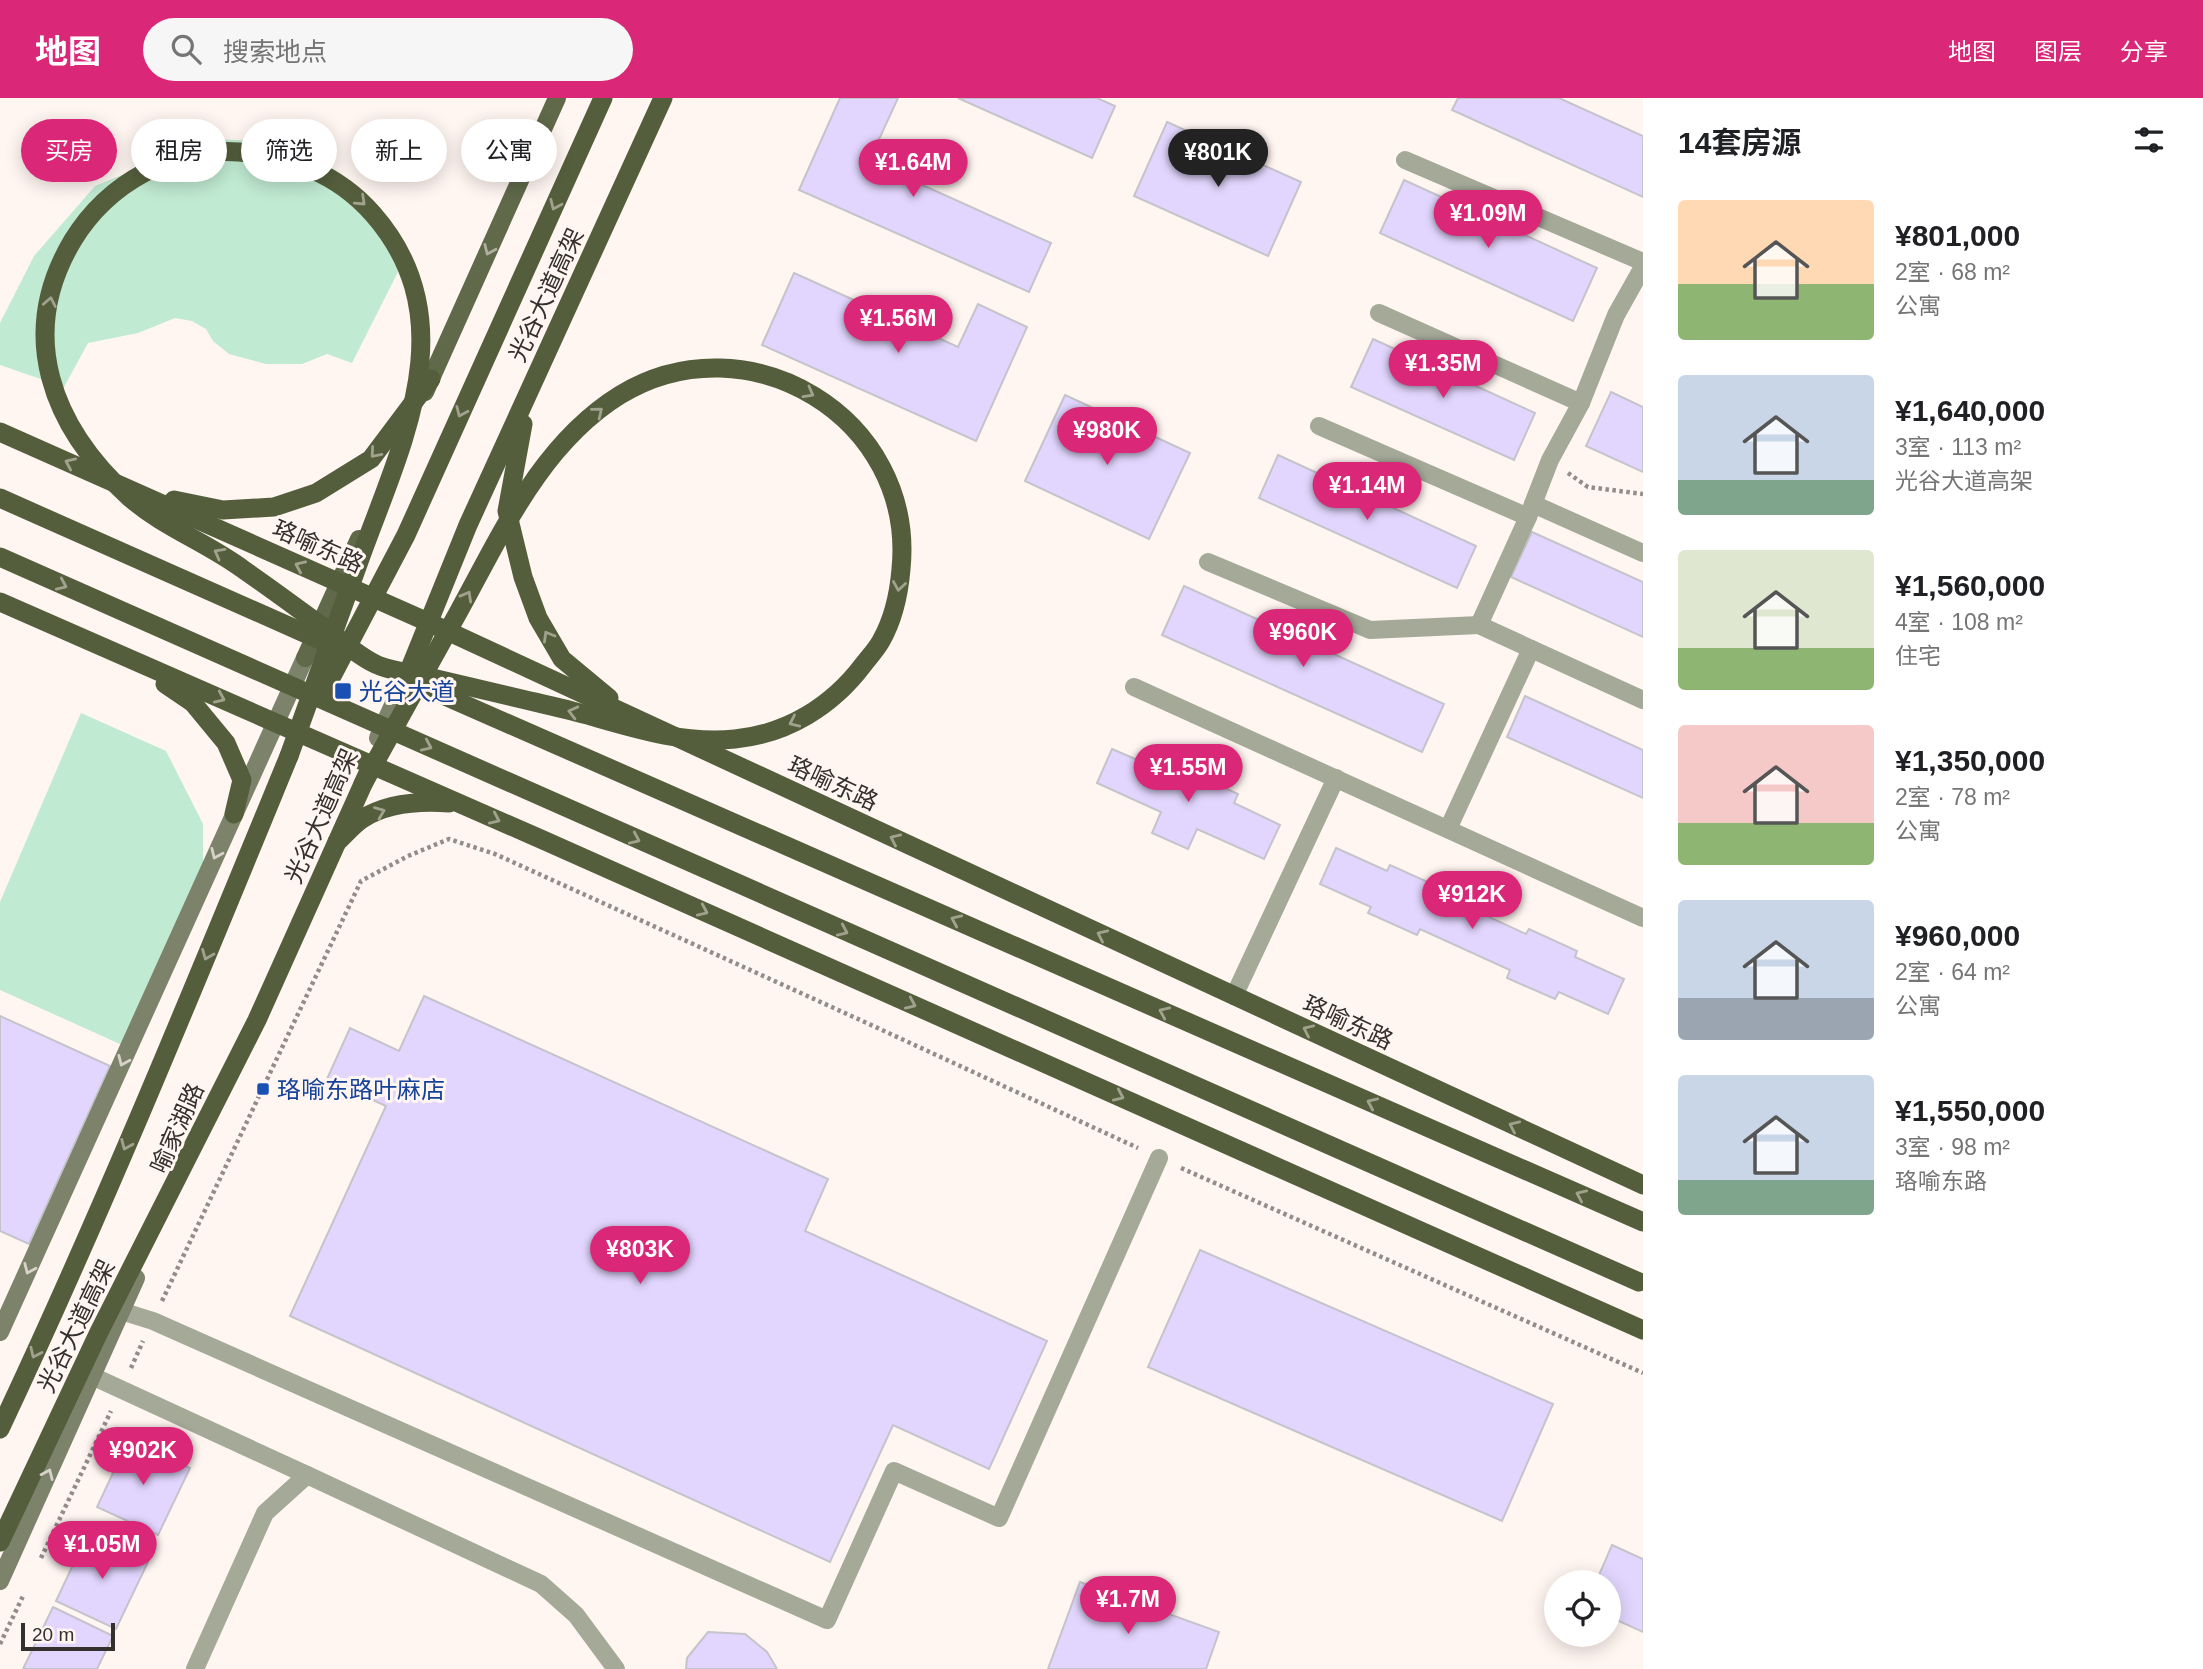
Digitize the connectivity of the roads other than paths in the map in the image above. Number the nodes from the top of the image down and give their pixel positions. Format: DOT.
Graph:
graph roads {
  1 [pos="556,98"];
  2 [pos="603,98"];
  3 [pos="663,98"];
  4 [pos="670,98"];
  5 [pos="647,134"];
  6 [pos="1405,160"];
  7 [pos="1643,264"];
  8 [pos="1379,313"];
  9 [pos="431,379"];
  10 [pos="1581,402"];
  11 [pos="523,424"];
  12 [pos="1319,426"];
  13 [pos="0,432"];
  14 [pos="141,494"];
  15 [pos="0,498"];
  16 [pos="1531,510"];
  17 [pos="1643,553"];
  18 [pos="0,557"];
  19 [pos="1208,562"];
  20 [pos="339,583"];
  21 [pos="0,602"];
  22 [pos="430,623"];
  23 [pos="1479,625"];
  24 [pos="1531,649"];
  25 [pos="120,654"];
  26 [pos="374,664"];
  27 [pos="1134,687"];
  28 [pos="1643,700"];
  29 [pos="632,717"];
  30 [pos="276,722"];
  31 [pos="289,756"];
  32 [pos="368,762"];
  33 [pos="1336,779"];
  34 [pos="363,784"];
  35 [pos="462,804"];
  36 [pos="234,814"];
  37 [pos="1448,829"];
  38 [pos="327,853"];
  39 [pos="1643,918"];
  40 [pos="1234,996"];
  41 [pos="1159,1158"];
  42 [pos="1643,1185"];
  43 [pos="1643,1222"];
  44 [pos="1641,1282"];
  45 [pos="121,1311"];
  46 [pos="1643,1330"];
  47 [pos="0,1332"];
  48 [pos="92,1376"];
  49 [pos="0,1429"];
  50 [pos="307,1475"];
  51 [pos="0,1542"];
  52 [pos="0,1581"];
  53 [pos="195,1669"];
  54 [pos="616,1669"];
  1 -- 9 [label="main road, one-way"];
  2 -- 31 [label="highway, 光谷大道高架, one-way, bridge"];
  3 -- 5 [label="highway, 光谷大道高架, bridge"];
  4 -- 5 [label="highway, bridge"];
  4 -- 11 [label="main road"];
  5 -- 34 [label="highway, 光谷大道高架, bridge"];
  6 -- 7 [label="street"];
  7 -- 10 [label="street"];
  8 -- 10 [label="street"];
  9 -- 14 [label="highway, one-way"];
  9 -- 20 [label="main road"];
  10 -- 16 [label="street"];
  11 -- 22 [label="main road"];
  29 -- 11 [label="highway, one-way"];
  12 -- 16 [label="street"];
  14 -- 13 [label="highway, 珞喻东路, one-way"];
  20 -- 14 [label="highway, 珞喻东路, one-way"];
  15 -- 26 [label="highway, bridge"];
  16 -- 17 [label="street"];
  16 -- 23 [label="street"];
  18 -- 44 [label="highway, one-way, bridge"];
  19 -- 23 [label="street"];
  20 -- 22 [label="highway, 珞喻东路"];
  20 -- 30 [label="main road"];
  21 -- 25 [label="highway"];
  22 -- 29 [label="highway, 珞喻东路"];
  22 -- 32 [label="main road, 喻家湖路"];
  23 -- 24 [label="street"];
  24 -- 28 [label="street"];
  24 -- 37 [label="street"];
  25 -- 30 [label="highway, one-way"];
  25 -- 36 [label="highway"];
  26 -- 31 [label="highway, one-way, bridge"];
  34 -- 26 [label="highway, one-way, bridge"];
  43 -- 26 [label="highway, one-way, bridge"];
  27 -- 33 [label="street"];
  40 -- 29 [label="highway, 珞喻东路, one-way"];
  30 -- 32 [label="highway"];
  30 -- 36 [label="main road"];
  31 -- 49 [label="highway, 光谷大道高架, one-way"];
  32 -- 35 [label="highway"];
  32 -- 38 [label="main road, 喻家湖路"];
  33 -- 37 [label="street"];
  33 -- 40 [label="street"];
  34 -- 51 [label="highway, 光谷大道高架, bridge"];
  38 -- 35 [label="highway, one-way"];
  35 -- 46 [label="highway, one-way"];
  36 -- 47 [label="main road, one-way"];
  37 -- 39 [label="street"];
  38 -- 45 [label="main road, 喻家湖路"];
  42 -- 40 [label="highway, 珞喻东路, one-way"];
  41 -- 45 [label="street"];
  45 -- 48 [label="main road, 喻家湖路"];
  48 -- 50 [label="street"];
  52 -- 48 [label="main road, 喻家湖路, one-way"];
  50 -- 53 [label="street"];
  50 -- 54 [label="street"];
}
